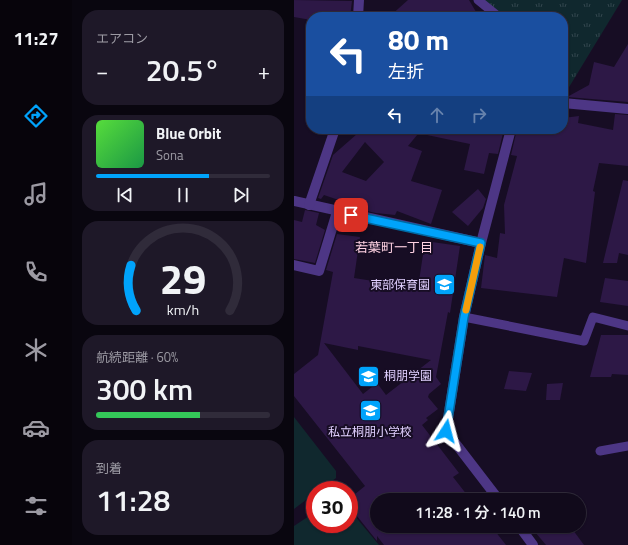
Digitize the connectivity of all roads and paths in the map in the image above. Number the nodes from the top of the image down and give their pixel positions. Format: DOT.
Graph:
graph roads {
  1 [pos="359,0"];
  2 [pos="478,0"];
  3 [pos="358,12"];
  4 [pos="493,12"];
  5 [pos="568,103"];
  6 [pos="628,109"];
  7 [pos="333,134"];
  8 [pos="510,134"];
  9 [pos="294,201"];
  10 [pos="309,205"];
  11 [pos="336,212"];
  12 [pos="481,243"];
  13 [pos="294,265"];
  14 [pos="464,317"];
  15 [pos="628,326"];
  16 [pos="628,446"];
  17 [pos="600,451"];
  18 [pos="494,493"];
  19 [pos="524,533"];
  20 [pos="533,545"];
  1 -- 3 [label="street"];
  2 -- 4 [label="lane"];
  5 -- 6 [label="street"];
  7 -- 10 [label="street"];
  8 -- 12 [label="street"];
  9 -- 10 [label="street"];
  10 -- 11 [label="street"];
  11 -- 12 [label="street"];
  11 -- 13 [label="street"];
  12 -- 14 [label="street"];
  14 -- 15 [label="lane"];
  14 -- 18 [label="street"];
  16 -- 17 [label="lane"];
  19 -- 20 [label="street"];
}
